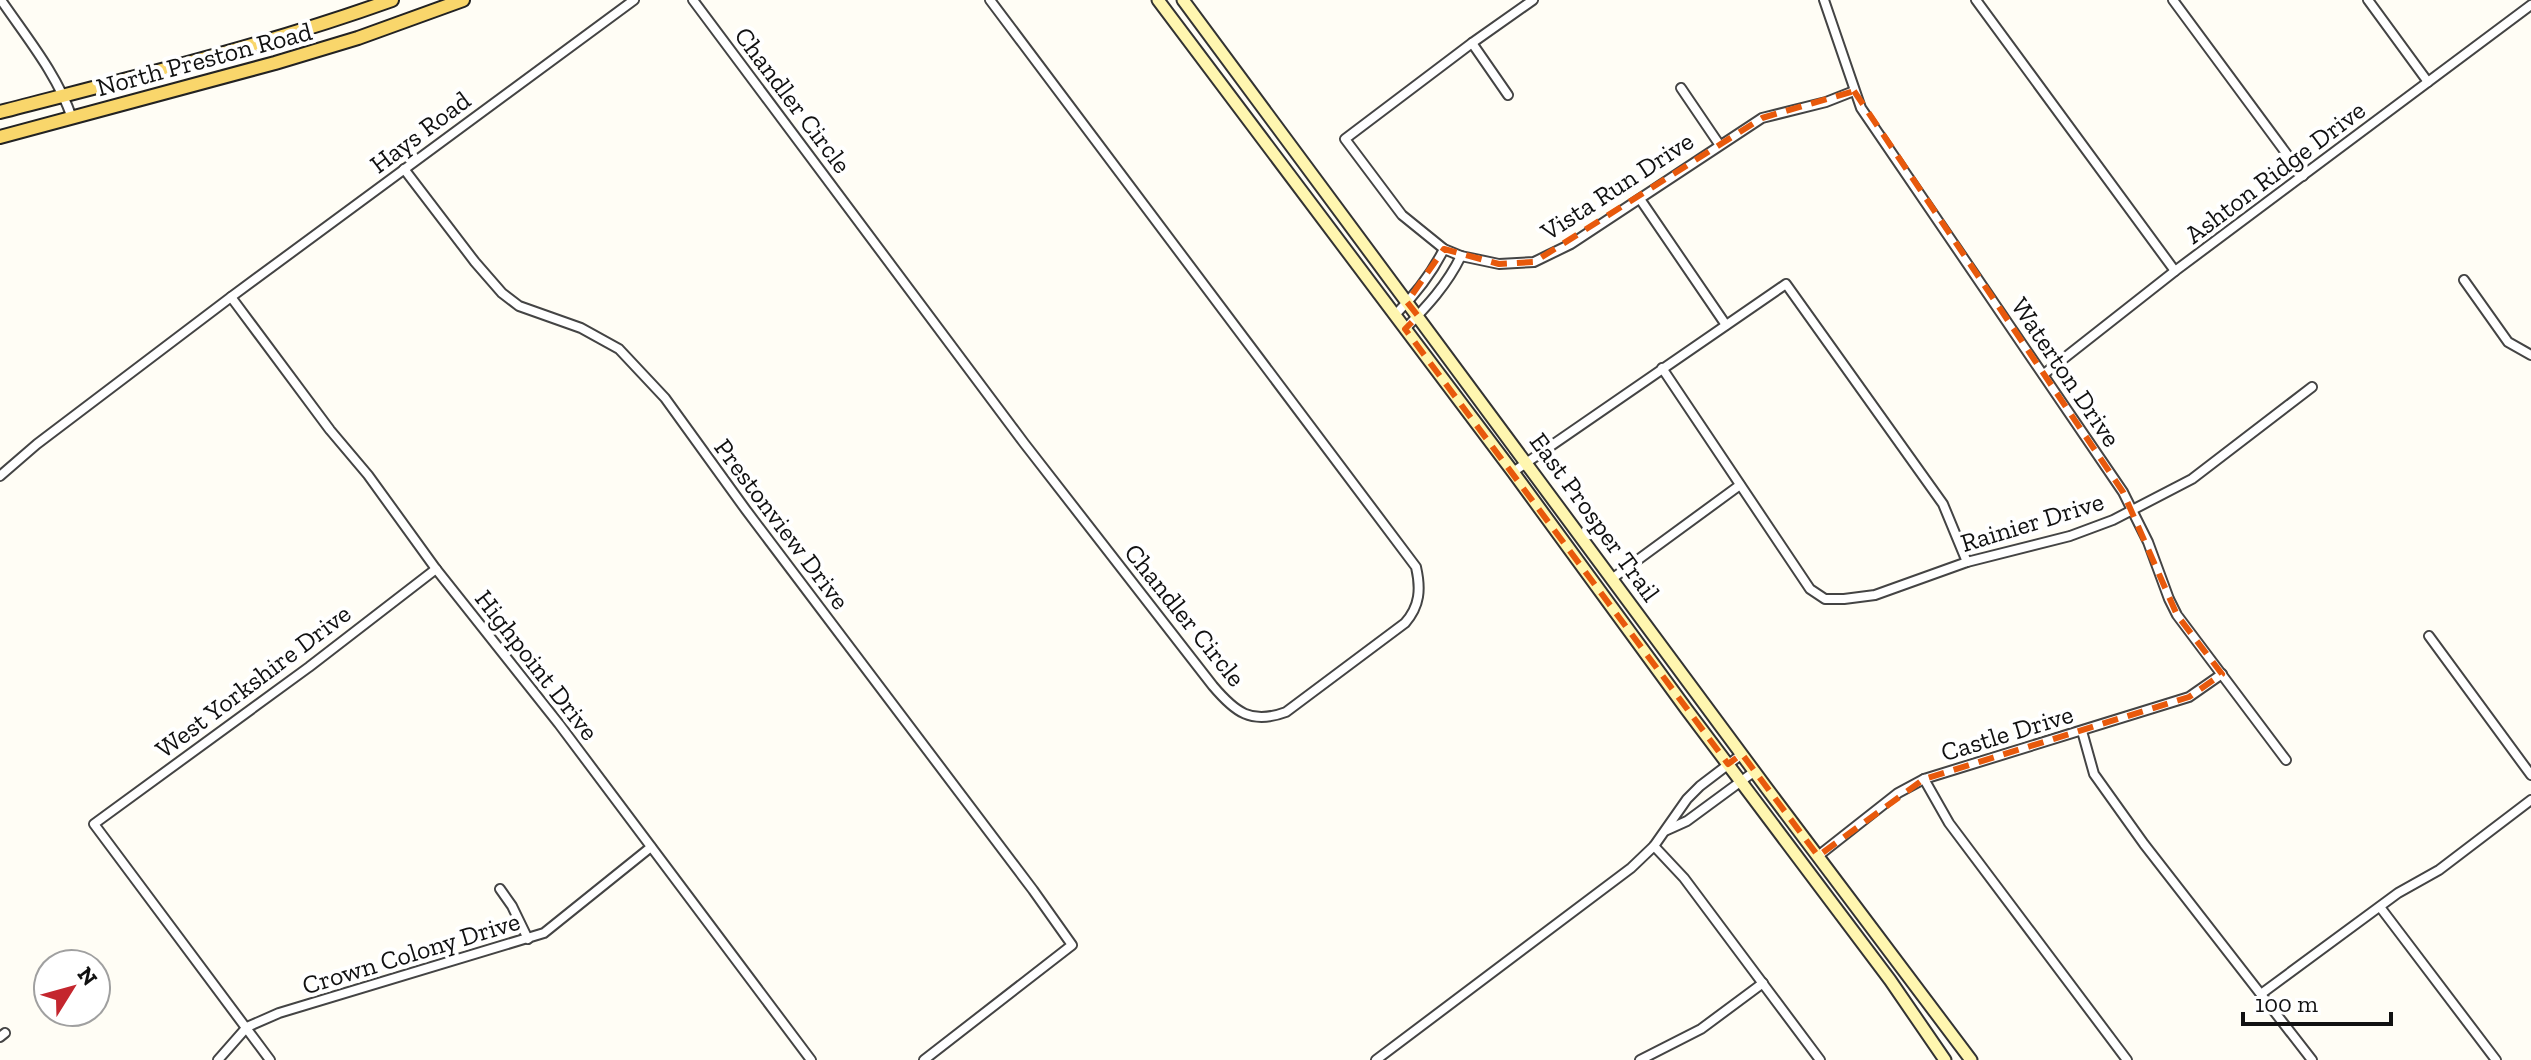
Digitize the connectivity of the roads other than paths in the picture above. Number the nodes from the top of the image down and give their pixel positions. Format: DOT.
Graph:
graph roads {
  1 [pos="1,0"];
  2 [pos="392,0"];
  3 [pos="463,0"];
  4 [pos="634,0"];
  5 [pos="693,0"];
  6 [pos="990,0"];
  7 [pos="1158,0"];
  8 [pos="1183,0"];
  9 [pos="1533,0"];
  10 [pos="1976,0"];
  11 [pos="2173,0"];
  12 [pos="2368,0"];
  13 [pos="1827,1"];
  14 [pos="2531,5"];
  15 [pos="1472,43"];
  16 [pos="2428,82"];
  17 [pos="1681,88"];
  18 [pos="1854,91"];
  19 [pos="1508,95"];
  20 [pos="64,96"];
  21 [pos="0,112"];
  22 [pos="72,118"];
  23 [pos="0,137"];
  24 [pos="1719,144"];
  25 [pos="404,169"];
  26 [pos="2303,176"];
  27 [pos="1640,199"];
  28 [pos="1444,249"];
  29 [pos="1461,256"];
  30 [pos="2175,271"];
  31 [pos="2464,280"];
  32 [pos="231,297"];
  33 [pos="1407,302"];
  34 [pos="1395,315"];
  35 [pos="1418,316"];
  36 [pos="1726,325"];
  37 [pos="1405,329"];
  38 [pos="2531,355"];
  39 [pos="1662,368"];
  40 [pos="2044,374"];
  41 [pos="2312,387"];
  42 [pos="1527,462"];
  43 [pos="1513,472"];
  44 [pos="0,476"];
  45 [pos="1740,485"];
  46 [pos="2133,510"];
  47 [pos="1967,562"];
  48 [pos="436,569"];
  49 [pos="1613,578"];
  50 [pos="2429,636"];
  51 [pos="2222,674"];
  52 [pos="2082,731"];
  53 [pos="1742,754"];
  54 [pos="2286,760"];
  55 [pos="1728,764"];
  56 [pos="1755,771"];
  57 [pos="2531,775"];
  58 [pos="1924,779"];
  59 [pos="1740,782"];
  60 [pos="2531,800"];
  61 [pos="1666,830"];
  62 [pos="1654,846"];
  63 [pos="651,847"];
  64 [pos="1818,856"];
  65 [pos="500,889"];
  66 [pos="2380,907"];
  67 [pos="528,939"];
  68 [pos="1763,983"];
  69 [pos="2261,994"];
  70 [pos="247,1027"];
  71 [pos="1961,1045"];
  72 [pos="1943,1059"];
  73 [pos="218,1060"];
  74 [pos="270,1060"];
  75 [pos="811,1060"];
  76 [pos="924,1060"];
  77 [pos="1376,1060"];
  78 [pos="1640,1060"];
  79 [pos="1820,1060"];
  80 [pos="1971,1060"];
  81 [pos="2127,1060"];
  82 [pos="2312,1060"];
  83 [pos="2496,1060"];
  1 -- 20 [label="street"];
  2 -- 20 [label="main road, North Preston Road"];
  3 -- 22 [label="main road, North Preston Road"];
  4 -- 25 [label="street, Hays Road"];
  5 -- 6 [label="street, Chandler Circle"];
  7 -- 34 [label="main road, East Prosper Trail"];
  8 -- 33 [label="main road, East Prosper Trail"];
  9 -- 15 [label="street"];
  10 -- 30 [label="street"];
  11 -- 26 [label="street"];
  12 -- 16 [label="street"];
  13 -- 18 [label="street, Waterton Drive"];
  14 -- 16 [label="street, Ashton Ridge Drive"];
  15 -- 19 [label="street"];
  15 -- 28 [label="street, Vista Run Drive"];
  16 -- 26 [label="street, Ashton Ridge Drive"];
  17 -- 24 [label="street"];
  18 -- 24 [label="street, Vista Run Drive"];
  18 -- 40 [label="street, Waterton Drive"];
  20 -- 21 [label="main road, North Preston Road"];
  20 -- 22 [label="street"];
  22 -- 23 [label="main road, North Preston Road"];
  24 -- 27 [label="street, Vista Run Drive"];
  25 -- 32 [label="street, Hays Road"];
  25 -- 76 [label="street, Prestonview Drive"];
  26 -- 30 [label="street, Ashton Ridge Drive"];
  27 -- 29 [label="street, Vista Run Drive"];
  27 -- 36 [label="street"];
  28 -- 29 [label="street, Vista Run Drive"];
  28 -- 33 [label="street"];
  29 -- 35 [label="street"];
  30 -- 40 [label="street, Ashton Ridge Drive"];
  31 -- 38 [label="street"];
  32 -- 44 [label="street, Hays Road"];
  32 -- 48 [label="street, Highpoint Drive"];
  33 -- 34 [label="street"];
  33 -- 35 [label="main road, East Prosper Trail"];
  34 -- 37 [label="main road, East Prosper Trail"];
  35 -- 37 [label="street"];
  35 -- 42 [label="main road, East Prosper Trail"];
  36 -- 39 [label="street"];
  36 -- 47 [label="street"];
  37 -- 43 [label="main road, East Prosper Trail"];
  39 -- 42 [label="street"];
  39 -- 45 [label="street"];
  40 -- 46 [label="street, Waterton Drive"];
  41 -- 46 [label="street, Rainier Drive"];
  42 -- 43 [label="street"];
  42 -- 49 [label="main road, East Prosper Trail"];
  43 -- 55 [label="main road, East Prosper Trail"];
  45 -- 47 [label="street, Rainier Drive"];
  45 -- 49 [label="street"];
  46 -- 47 [label="street, Rainier Drive"];
  46 -- 51 [label="street, Waterton Drive"];
  48 -- 63 [label="street, Highpoint Drive"];
  48 -- 70 [label="street, West Yorkshire Drive"];
  49 -- 53 [label="main road, East Prosper Trail"];
  50 -- 57 [label="street"];
  51 -- 52 [label="street, Castle Drive"];
  51 -- 54 [label="street, Waterton Drive"];
  52 -- 58 [label="street, Castle Drive"];
  52 -- 69 [label="street"];
  53 -- 55 [label="street"];
  53 -- 56 [label="main road, East Prosper Trail"];
  55 -- 59 [label="main road, East Prosper Trail"];
  55 -- 61 [label="street"];
  56 -- 59 [label="street"];
  56 -- 64 [label="main road, East Prosper Trail"];
  58 -- 64 [label="street, Castle Drive"];
  58 -- 81 [label="street"];
  59 -- 61 [label="street"];
  59 -- 72 [label="main road, East Prosper Trail"];
  60 -- 66 [label="street"];
  61 -- 62 [label="street"];
  62 -- 68 [label="street"];
  62 -- 77 [label="street"];
  63 -- 67 [label="street, Crown Colony Drive"];
  63 -- 75 [label="street, Highpoint Drive"];
  64 -- 71 [label="main road, East Prosper Trail"];
  65 -- 67 [label="street"];
  66 -- 69 [label="street"];
  66 -- 83 [label="street"];
  67 -- 70 [label="street, Crown Colony Drive"];
  68 -- 78 [label="street"];
  68 -- 79 [label="street"];
  69 -- 82 [label="street"];
  70 -- 73 [label="street, Crown Colony Drive"];
  70 -- 74 [label="street"];
  71 -- 72 [label="street"];
  71 -- 80 [label="main road, East Prosper Trail"];
}
